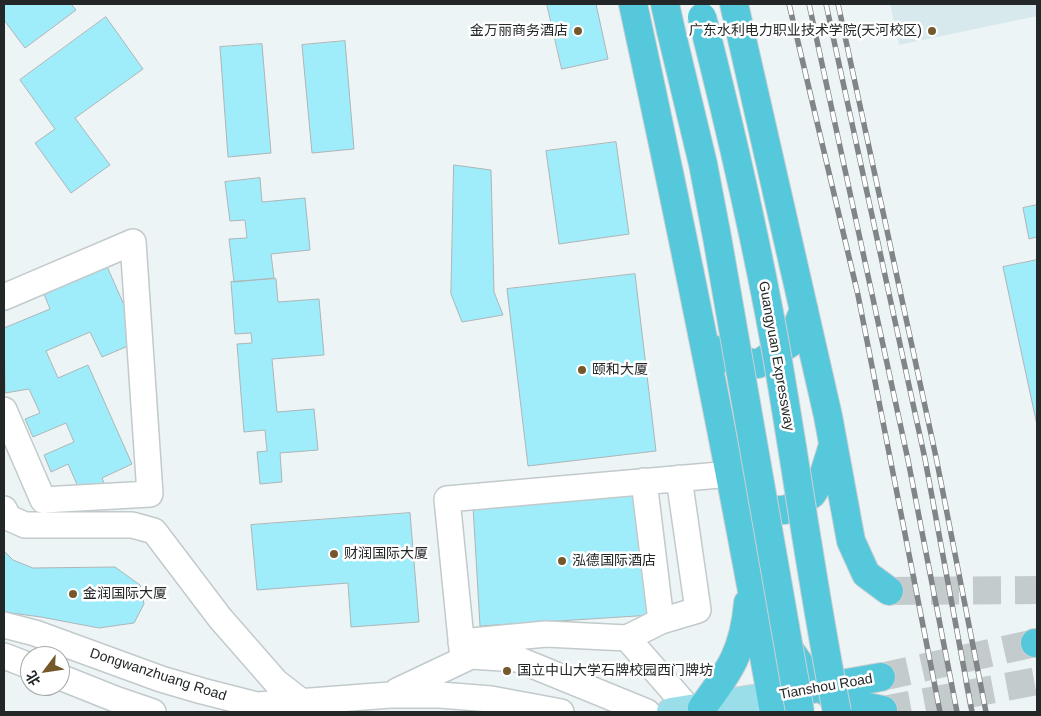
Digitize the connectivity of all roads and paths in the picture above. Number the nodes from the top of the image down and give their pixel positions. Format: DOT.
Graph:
graph roads {
  1 [pos="632,4"];
  2 [pos="665,4"];
  3 [pos="734,4"];
  4 [pos="701,10"];
  5 [pos="4,297"];
  6 [pos="804,310"];
  7 [pos="702,327"];
  8 [pos="4,410"];
  9 [pos="833,443"];
  10 [pos="730,467"];
  11 [pos="679,478"];
  12 [pos="644,481"];
  13 [pos="4,509"];
  14 [pos="750,571"];
  15 [pos="889,591"];
  16 [pos="661,621"];
  17 [pos="4,625"];
  18 [pos="627,638"];
  19 [pos="462,650"];
  20 [pos="4,656"];
  21 [pos="20,662"];
  22 [pos="70,681"];
  23 [pos="819,688"];
  24 [pos="390,695"];
  25 [pos="773,704"];
  26 [pos="294,707"];
  27 [pos="837,709"];
  28 [pos="687,710"];
  29 [pos="878,711"];
  30 [pos="154,712"];
  31 [pos="561,712"];
  32 [pos="647,712"];
  33 [pos="800,712"];
  34 [pos="808,712"];
  1 -- 7 [label="highway"];
  2 -- 33 [label="highway, bridge"];
  3 -- 6 [label="highway"];
  4 -- 27 [label="highway, Guangyuan Expressway, bridge"];
  5 -- 8 [label="street"];
  6 -- 7 [label="highway"];
  6 -- 9 [label="highway"];
  7 -- 10 [label="highway"];
  9 -- 10 [label="highway"];
  9 -- 15 [label="highway"];
  10 -- 11 [label="street"];
  10 -- 14 [label="highway"];
  11 -- 12 [label="street"];
  11 -- 16 [label="street"];
  12 -- 16 [label="street"];
  12 -- 19 [label="street"];
  13 -- 26 [label="street"];
  14 -- 23 [label="highway"];
  14 -- 25 [label="highway"];
  14 -- 28 [label="highway"];
  16 -- 18 [label="street"];
  17 -- 26 [label="street, Dongwanzhuang Road"];
  18 -- 19 [label="street"];
  18 -- 28 [label="street"];
  19 -- 24 [label="street"];
  19 -- 32 [label="street"];
  20 -- 21 [label="street"];
  22 -- 30 [label="street"];
  23 -- 25 [label="highway, Tianshou Road"];
  23 -- 27 [label="highway"];
  23 -- 27 [label="highway, Tianshou Road"];
  24 -- 26 [label="street, Dongwanzhuang Road"];
  24 -- 31 [label="street, Dongwanzhuang Road"];
  25 -- 28 [label="main road"];
  25 -- 34 [label="highway"];
  27 -- 29 [label="highway"];
}
